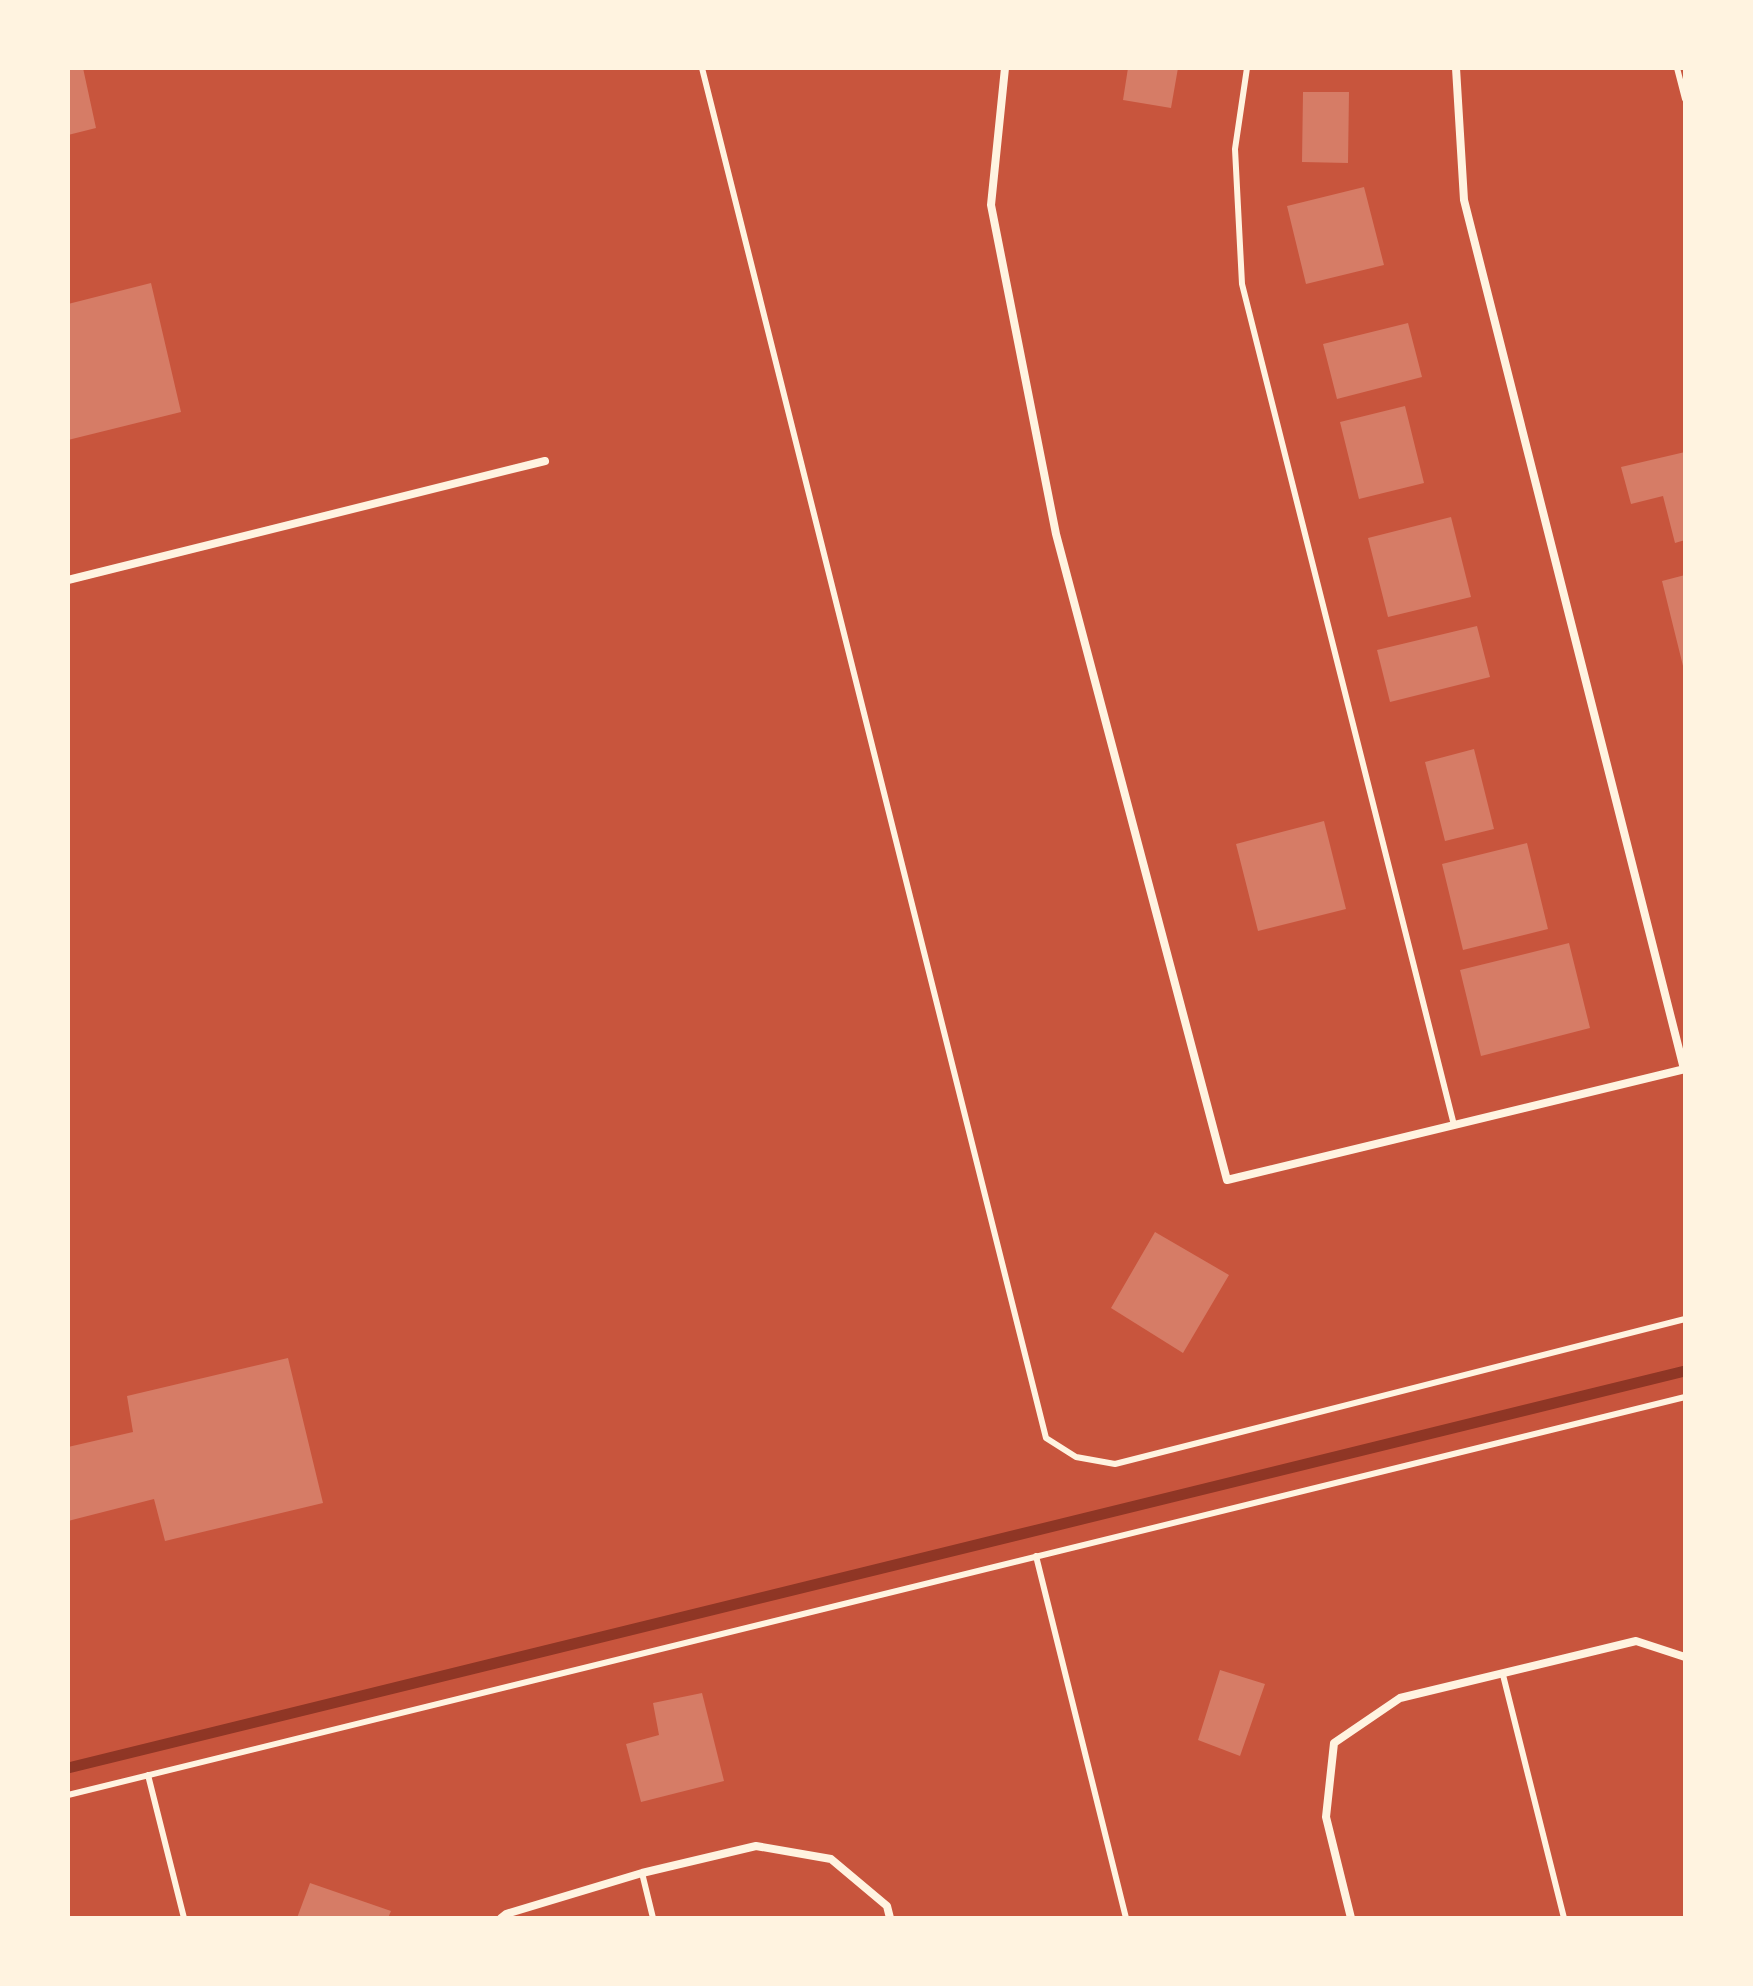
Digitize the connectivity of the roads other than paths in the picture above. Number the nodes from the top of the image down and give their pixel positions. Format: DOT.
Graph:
graph roads {
  1 [pos="702,68"];
  2 [pos="1005,68"];
  3 [pos="1247,68"];
  4 [pos="1456,68"];
  5 [pos="1677,68"];
  6 [pos="1685,99"];
  7 [pos="545,461"];
  8 [pos="68,580"];
  9 [pos="1684,1069"];
  10 [pos="1454,1125"];
  11 [pos="1685,1319"];
  12 [pos="1685,1397"];
  13 [pos="1036,1556"];
  14 [pos="1685,1657"];
  15 [pos="1503,1675"];
  16 [pos="148,1775"];
  17 [pos="68,1795"];
  18 [pos="642,1873"];
  19 [pos="184,1918"];
  20 [pos="501,1918"];
  21 [pos="653,1918"];
  22 [pos="890,1918"];
  23 [pos="1126,1918"];
  24 [pos="1351,1918"];
  25 [pos="1564,1918"];
  1 -- 11 [label="lane"];
  2 -- 10 [label="street"];
  3 -- 10 [label="lane"];
  4 -- 9 [label="street"];
  5 -- 6 [label="lane"];
  7 -- 8 [label="street"];
  9 -- 10 [label="street"];
  12 -- 13 [label="lane"];
  13 -- 16 [label="lane"];
  13 -- 23 [label="lane"];
  14 -- 15 [label="street"];
  15 -- 24 [label="street"];
  15 -- 25 [label="lane"];
  16 -- 17 [label="lane"];
  16 -- 19 [label="lane"];
  18 -- 20 [label="street"];
  18 -- 21 [label="lane"];
  18 -- 22 [label="street"];
}
